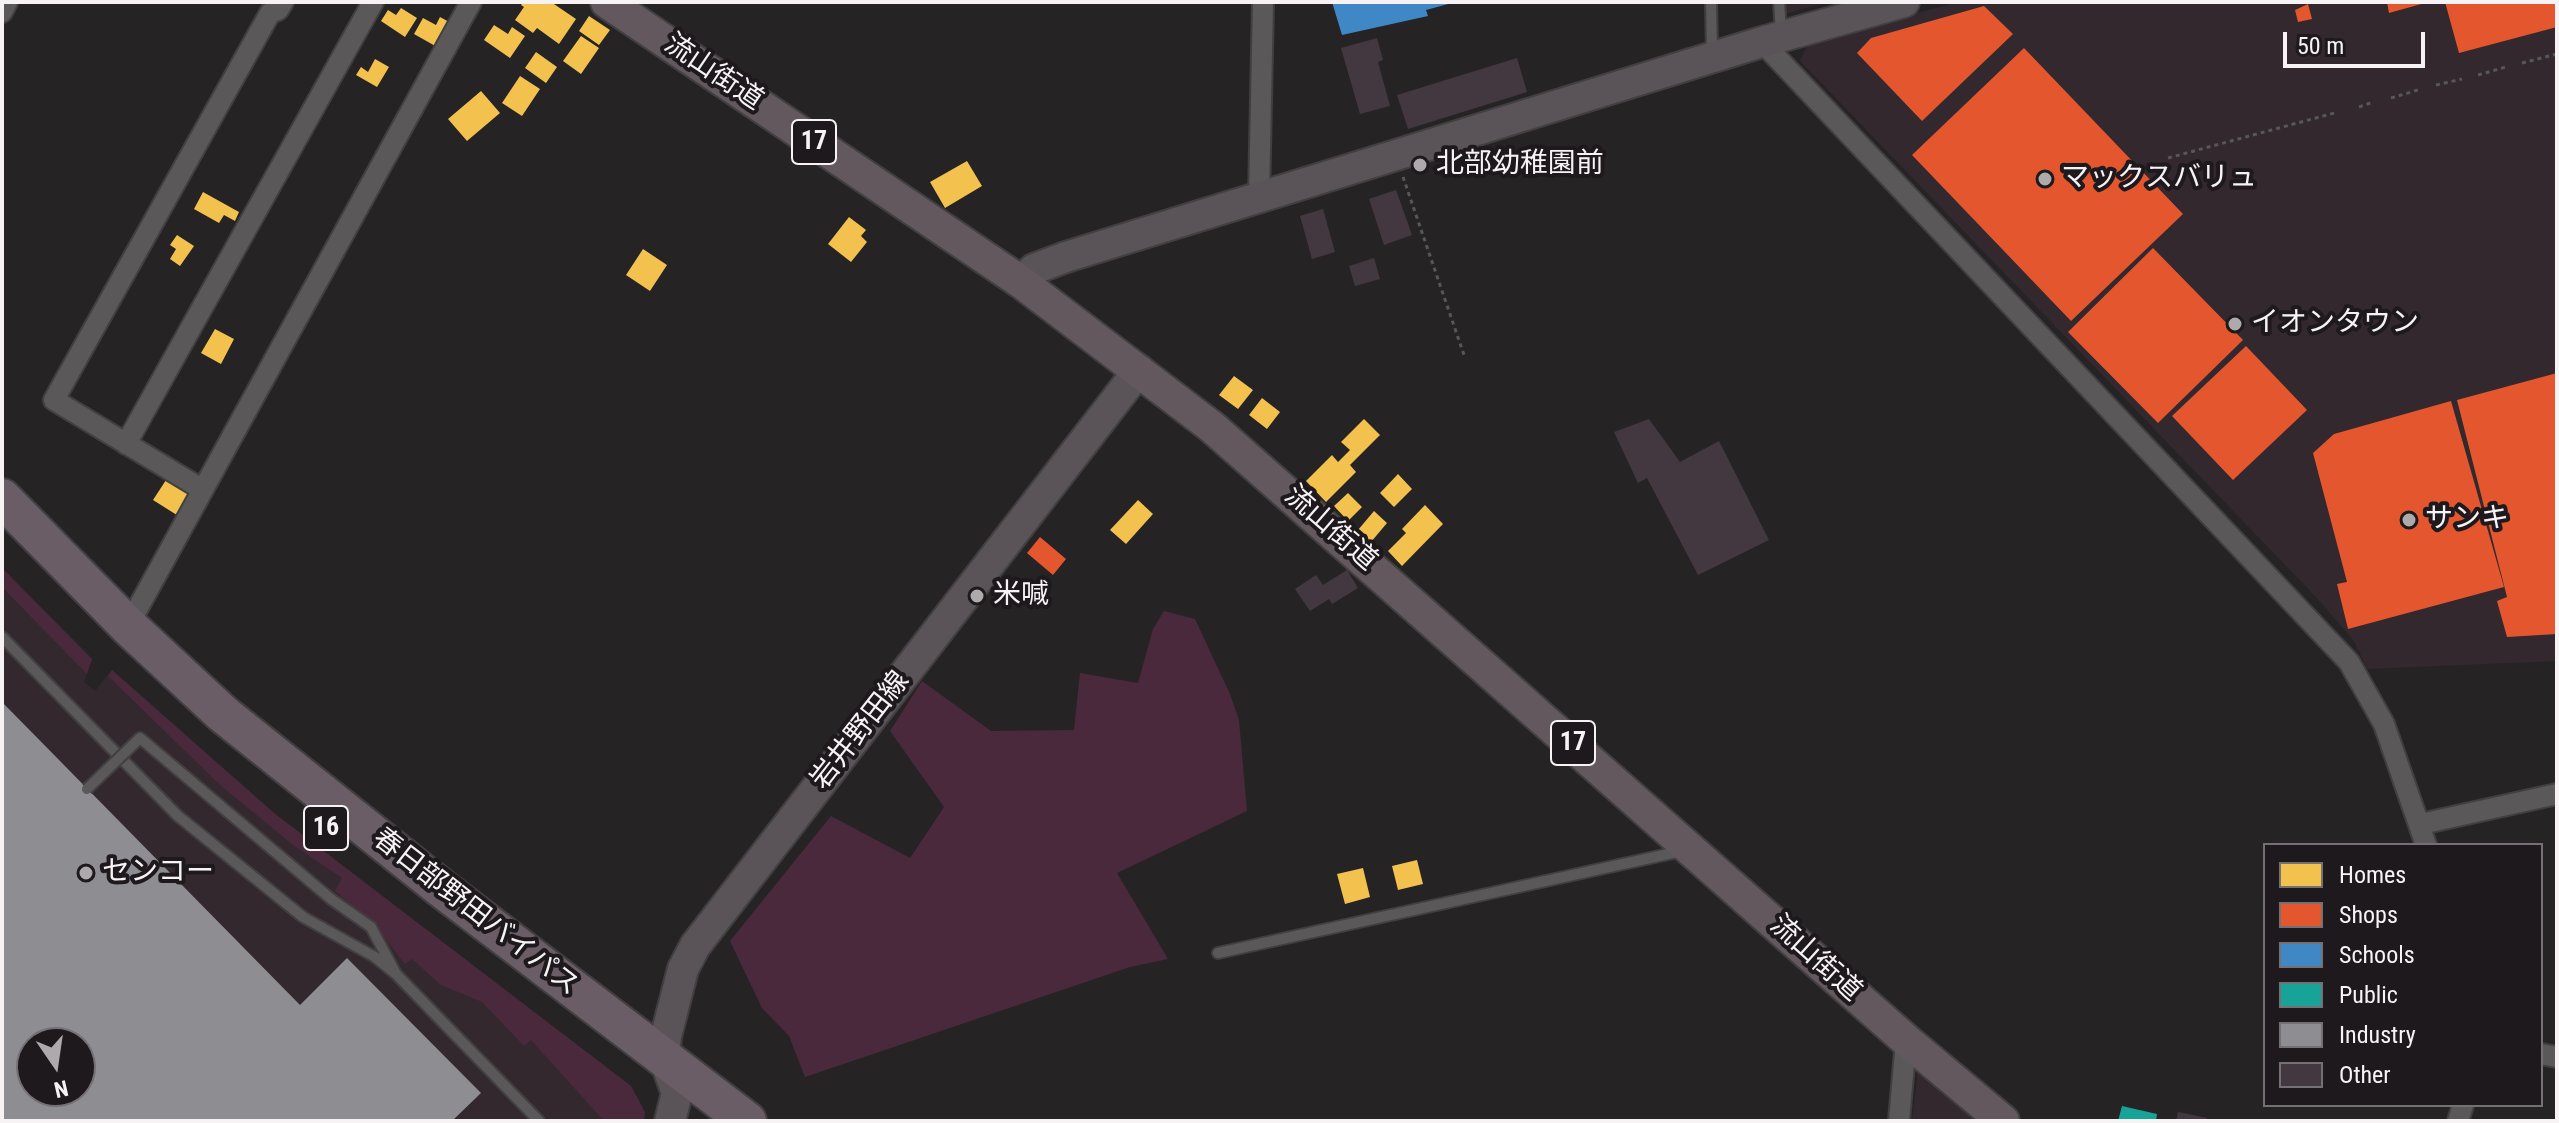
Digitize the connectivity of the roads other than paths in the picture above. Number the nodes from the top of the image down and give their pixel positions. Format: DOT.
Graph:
graph roads {
  1 [pos="7,2"];
  2 [pos="283,2"];
  3 [pos="373,2"];
  4 [pos="471,2"];
  5 [pos="607,2"];
  6 [pos="1263,2"];
  7 [pos="1711,2"];
  8 [pos="1779,2"];
  9 [pos="1904,2"];
  10 [pos="2,12"];
  11 [pos="1771,39"];
  12 [pos="1712,57"];
  13 [pos="1259,197"];
  14 [pos="1021,282"];
  15 [pos="1139,370"];
  16 [pos="126,444"];
  17 [pos="200,488"];
  18 [pos="2,498"];
  19 [pos="2,530"];
  20 [pos="128,626"];
  21 [pos="2,637"];
  22 [pos="87,789"];
  23 [pos="2557,794"];
  24 [pos="2421,824"];
  25 [pos="2426,843"];
  26 [pos="1692,849"];
  27 [pos="1218,953"];
  28 [pos="396,974"];
  29 [pos="1906,1040"];
  30 [pos="664,1058"];
  31 [pos="674,1107"];
  32 [pos="539,1121"];
  33 [pos="713,1121"];
  34 [pos="747,1121"];
  35 [pos="1899,1121"];
  36 [pos="2003,1121"];
  1 -- 10 [label="street"];
  2 -- 16 [label="street"];
  3 -- 16 [label="street"];
  4 -- 17 [label="street"];
  5 -- 14 [label="main road, 流山街道 / 17"];
  6 -- 13 [label="street"];
  7 -- 12 [label="lane"];
  8 -- 11 [label="lane"];
  9 -- 11 [label="street"];
  11 -- 12 [label="street"];
  11 -- 24 [label="street"];
  12 -- 13 [label="street"];
  13 -- 14 [label="street"];
  14 -- 15 [label="main road, 流山街道 / 17"];
  15 -- 26 [label="main road, 流山街道 / 17"];
  15 -- 30 [label="street, 岩井野田線"];
  16 -- 17 [label="street"];
  17 -- 20 [label="street"];
  18 -- 20 [label="highway, 春日部野田バイパス / 16"];
  19 -- 31 [label="highway, 春日部野田バイパス / 16"];
  20 -- 30 [label="highway, 春日部野田バイパス / 16"];
  21 -- 28 [label="lane"];
  22 -- 28 [label="lane, bridge"];
  23 -- 24 [label="street"];
  24 -- 25 [label="street"];
  26 -- 27 [label="lane"];
  26 -- 29 [label="main road, 流山街道 / 17"];
  28 -- 32 [label="lane"];
  29 -- 35 [label="street"];
  29 -- 36 [label="main road, 流山街道 / 17"];
  30 -- 31 [label="street, 岩井野田線"];
  30 -- 34 [label="highway, 春日部野田バイパス / 16"];
  31 -- 33 [label="highway, 春日部野田バイパス / 16"];
}
